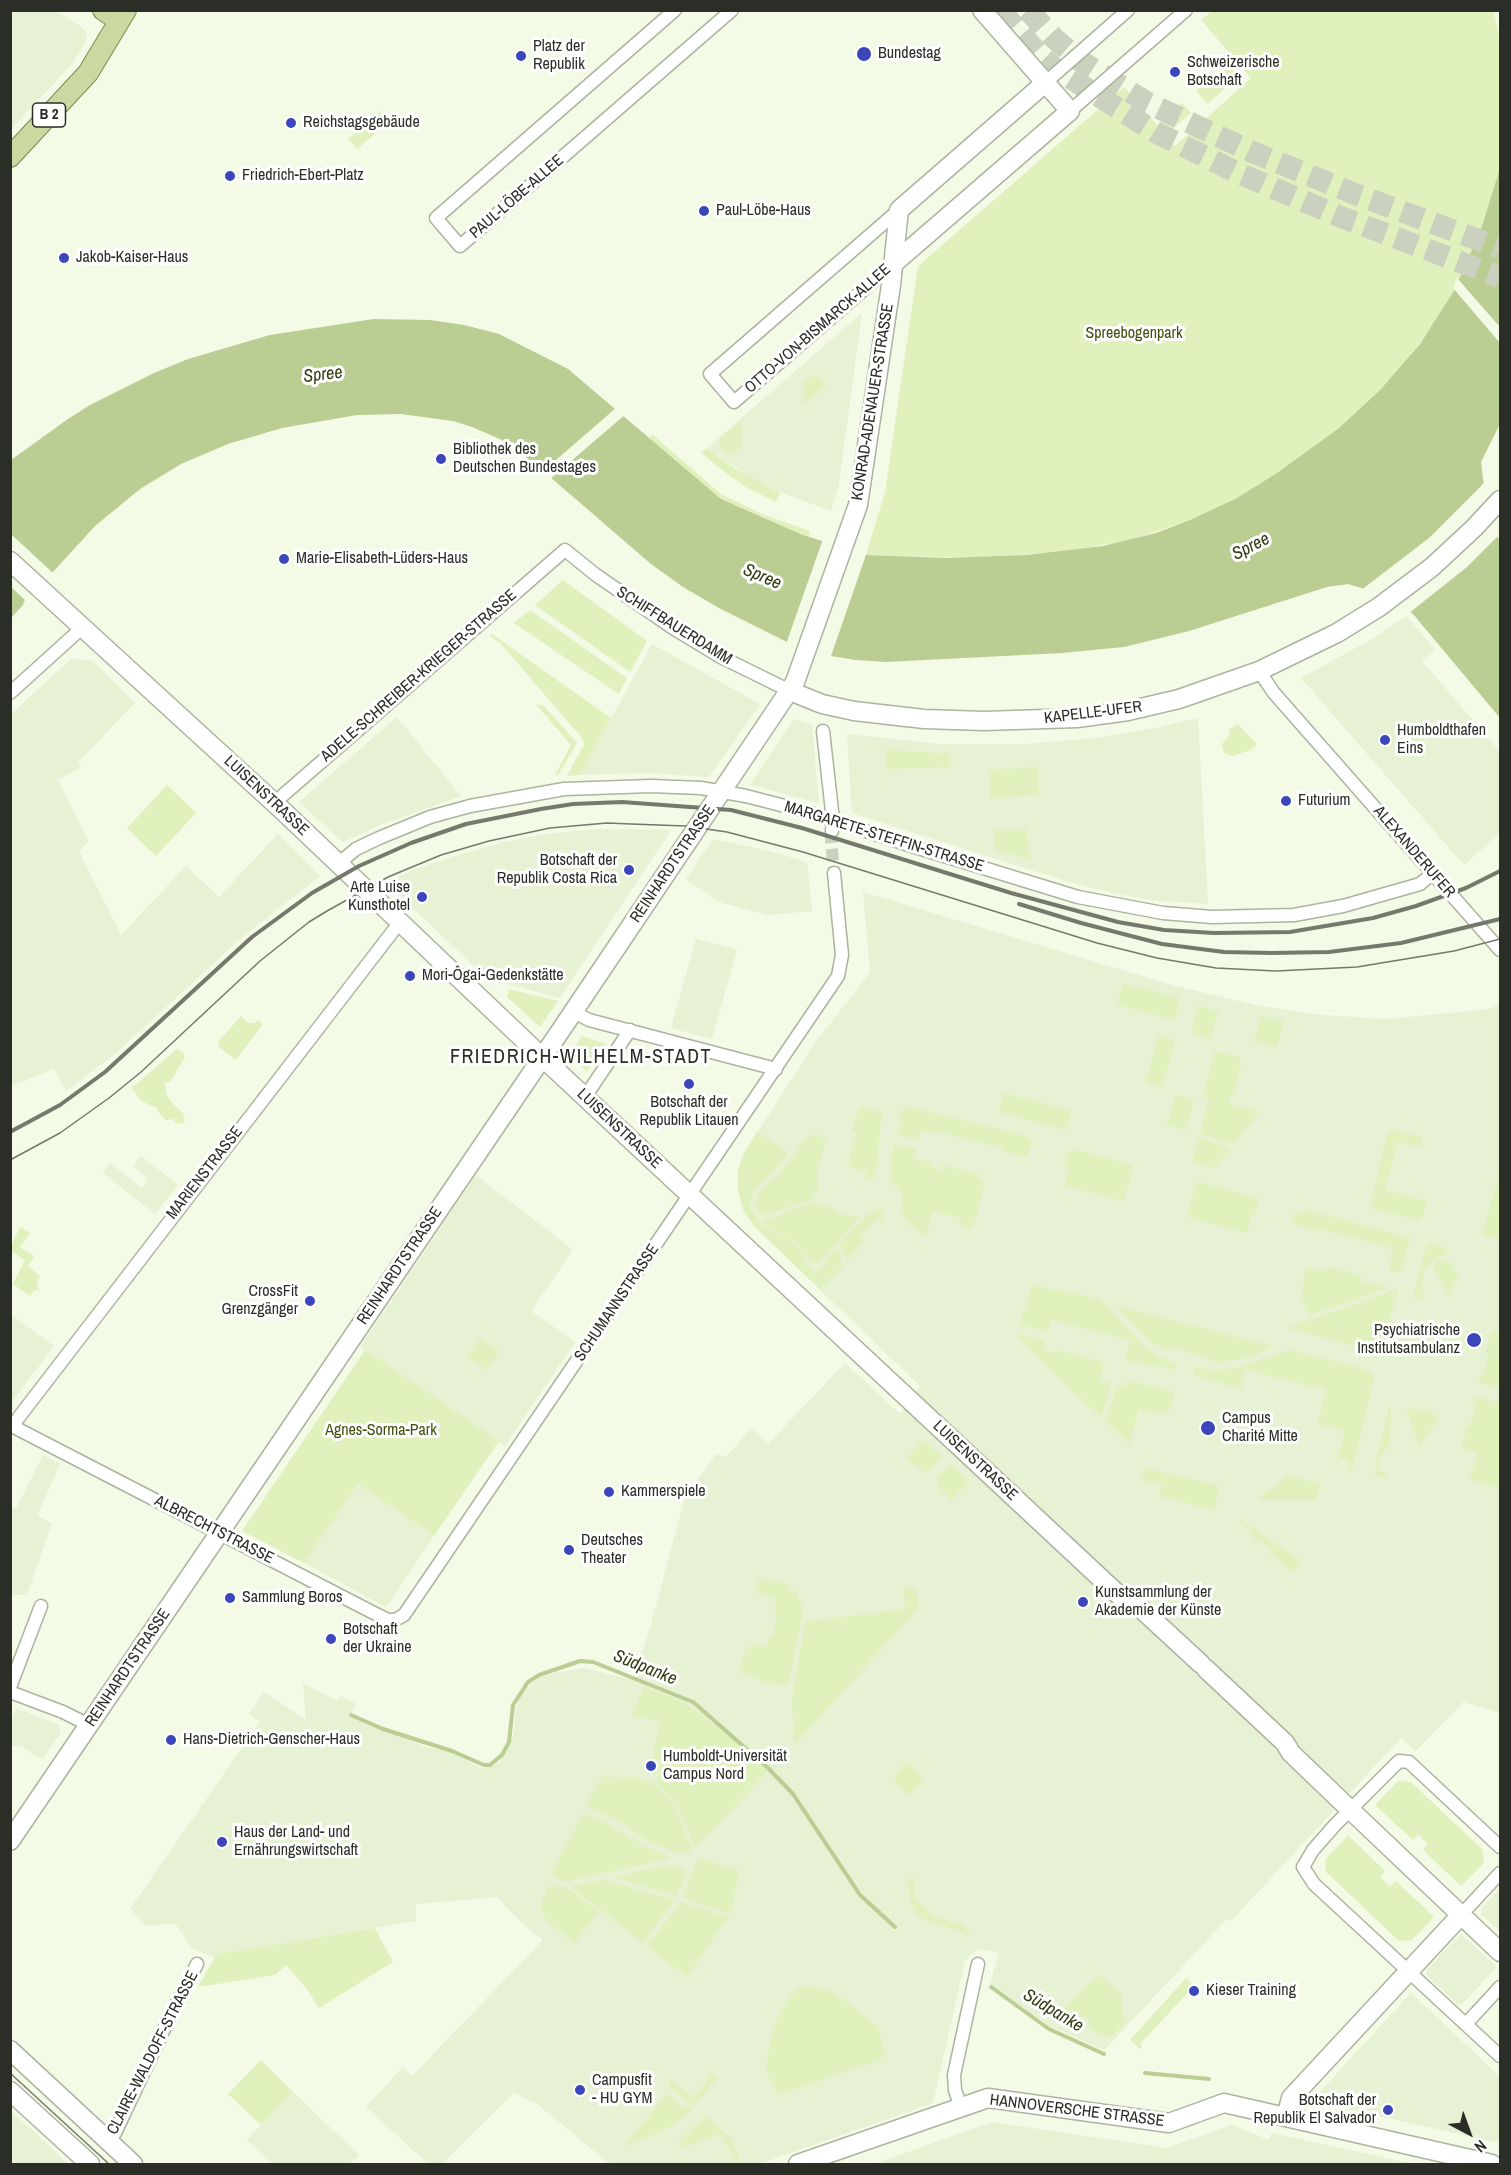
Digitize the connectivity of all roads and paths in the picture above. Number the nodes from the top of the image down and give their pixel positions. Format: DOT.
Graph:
graph roads {
  1 [pos="675,10"];
  2 [pos="982,10"];
  3 [pos="1128,10"];
  4 [pos="1186,10"];
  5 [pos="729,11"];
  6 [pos="116,14"];
  7 [pos="1045,82"];
  8 [pos="1070,111"];
  9 [pos="10,157"];
  10 [pos="898,210"];
  11 [pos="893,264"];
  12 [pos="1500,500"];
  13 [pos="565,550"];
  14 [pos="10,561"];
  15 [pos="83,627"];
  16 [pos="1259,671"];
  17 [pos="790,691"];
  18 [pos="10,693"];
  19 [pos="823,731"];
  20 [pos="722,790"];
  21 [pos="274,803"];
  22 [pos="832,826"];
  23 [pos="338,864"];
  24 [pos="834,873"];
  25 [pos="1433,873"];
  26 [pos="400,922"];
  27 [pos="1500,950"];
  28 [pos="574,1012"];
  29 [pos="630,1030"];
  30 [pos="543,1058"];
  31 [pos="776,1069"];
  32 [pos="585,1097"];
  33 [pos="690,1195"];
  34 [pos="12,1426"];
  35 [pos="219,1533"];
  36 [pos="413,1603"];
  37 [pos="41,1606"];
  38 [pos="10,1687"];
  39 [pos="10,1692"];
  40 [pos="89,1725"];
  41 [pos="1351,1810"];
  42 [pos="10,1841"];
  43 [pos="1500,1847"];
  44 [pos="1500,1873"];
  45 [pos="1461,1915"];
  46 [pos="1500,1952"];
  47 [pos="197,1964"];
  48 [pos="978,1964"];
  49 [pos="1409,1972"];
  50 [pos="1500,1988"];
  51 [pos="1466,2024"];
  52 [pos="10,2050"];
  53 [pos="1500,2056"];
  54 [pos="10,2091"];
  55 [pos="961,2106"];
  56 [pos="1286,2118"];
  57 [pos="108,2141"];
  58 [pos="90,2164"];
  59 [pos="134,2164"];
  60 [pos="798,2164"];
  61 [pos="1492,2164"];
  1 -- 5 [label="street, PAUL-LÖBE-ALLEE"];
  2 -- 7 [label="street"];
  3 -- 7 [label="street, OTTO-VON-BISMARCK-ALLEE"];
  4 -- 8 [label="street, OTTO-VON-BISMARCK-ALLEE"];
  6 -- 9 [label="main road, B 2"];
  7 -- 8 [label="street"];
  7 -- 10 [label="street, OTTO-VON-BISMARCK-ALLEE"];
  8 -- 11 [label="street, OTTO-VON-BISMARCK-ALLEE"];
  10 -- 11 [label="street, KONRAD-ADENAUER-STRASSE"];
  10 -- 11 [label="street, OTTO-VON-BISMARCK-ALLEE"];
  11 -- 17 [label="street, KONRAD-ADENAUER-STRASSE"];
  12 -- 16 [label="street, KAPELLE-UFER"];
  13 -- 17 [label="street, SCHIFFBAUERDAMM"];
  13 -- 21 [label="street, ADELE-SCHREIBER-KRIEGER-STRASSE"];
  14 -- 15 [label="street, LUISENSTRASSE"];
  15 -- 18 [label="street"];
  15 -- 21 [label="street, LUISENSTRASSE"];
  16 -- 17 [label="street, KAPELLE-UFER"];
  16 -- 25 [label="street, ALEXANDERUFER"];
  17 -- 20 [label="street, REINHARDTSTRASSE"];
  19 -- 22 [label="street"];
  20 -- 22 [label="street, MARGARETE-STEFFIN-STRASSE"];
  20 -- 23 [label="street, MARGARETE-STEFFIN-STRASSE"];
  20 -- 28 [label="street, REINHARDTSTRASSE"];
  21 -- 23 [label="street, LUISENSTRASSE"];
  22 -- 25 [label="street, MARGARETE-STEFFIN-STRASSE"];
  23 -- 26 [label="street, LUISENSTRASSE"];
  24 -- 31 [label="street, SCHUMANNSTRASSE"];
  25 -- 27 [label="street, ALEXANDERUFER"];
  26 -- 30 [label="street, LUISENSTRASSE"];
  26 -- 34 [label="street, MARIENSTRASSE"];
  28 -- 29 [label="street"];
  28 -- 30 [label="street, REINHARDTSTRASSE"];
  29 -- 31 [label="street"];
  29 -- 32 [label="street"];
  30 -- 32 [label="street, LUISENSTRASSE"];
  30 -- 35 [label="street, REINHARDTSTRASSE"];
  31 -- 33 [label="street, SCHUMANNSTRASSE"];
  32 -- 33 [label="street, LUISENSTRASSE"];
  33 -- 36 [label="street, SCHUMANNSTRASSE"];
  33 -- 41 [label="street, LUISENSTRASSE"];
  34 -- 35 [label="street, ALBRECHTSTRASSE"];
  35 -- 36 [label="street, ALBRECHTSTRASSE"];
  35 -- 40 [label="street, REINHARDTSTRASSE"];
  37 -- 38 [label="street"];
  39 -- 40 [label="street"];
  40 -- 42 [label="street, REINHARDTSTRASSE"];
  41 -- 43 [label="street"];
  41 -- 45 [label="street, LUISENSTRASSE"];
  41 -- 49 [label="street"];
  44 -- 45 [label="street"];
  45 -- 46 [label="street, LUISENSTRASSE"];
  45 -- 49 [label="street"];
  47 -- 57 [label="street, CLAIRE-WALDOFF-STRASSE"];
  48 -- 55 [label="street"];
  49 -- 51 [label="street"];
  49 -- 56 [label="street"];
  50 -- 51 [label="street"];
  51 -- 53 [label="street"];
  52 -- 57 [label="street"];
  54 -- 58 [label="street"];
  55 -- 56 [label="street, HANNOVERSCHE STRASSE"];
  55 -- 60 [label="street, HANNOVERSCHE STRASSE"];
  56 -- 61 [label="street, HANNOVERSCHE STRASSE"];
  57 -- 59 [label="street"];
}
